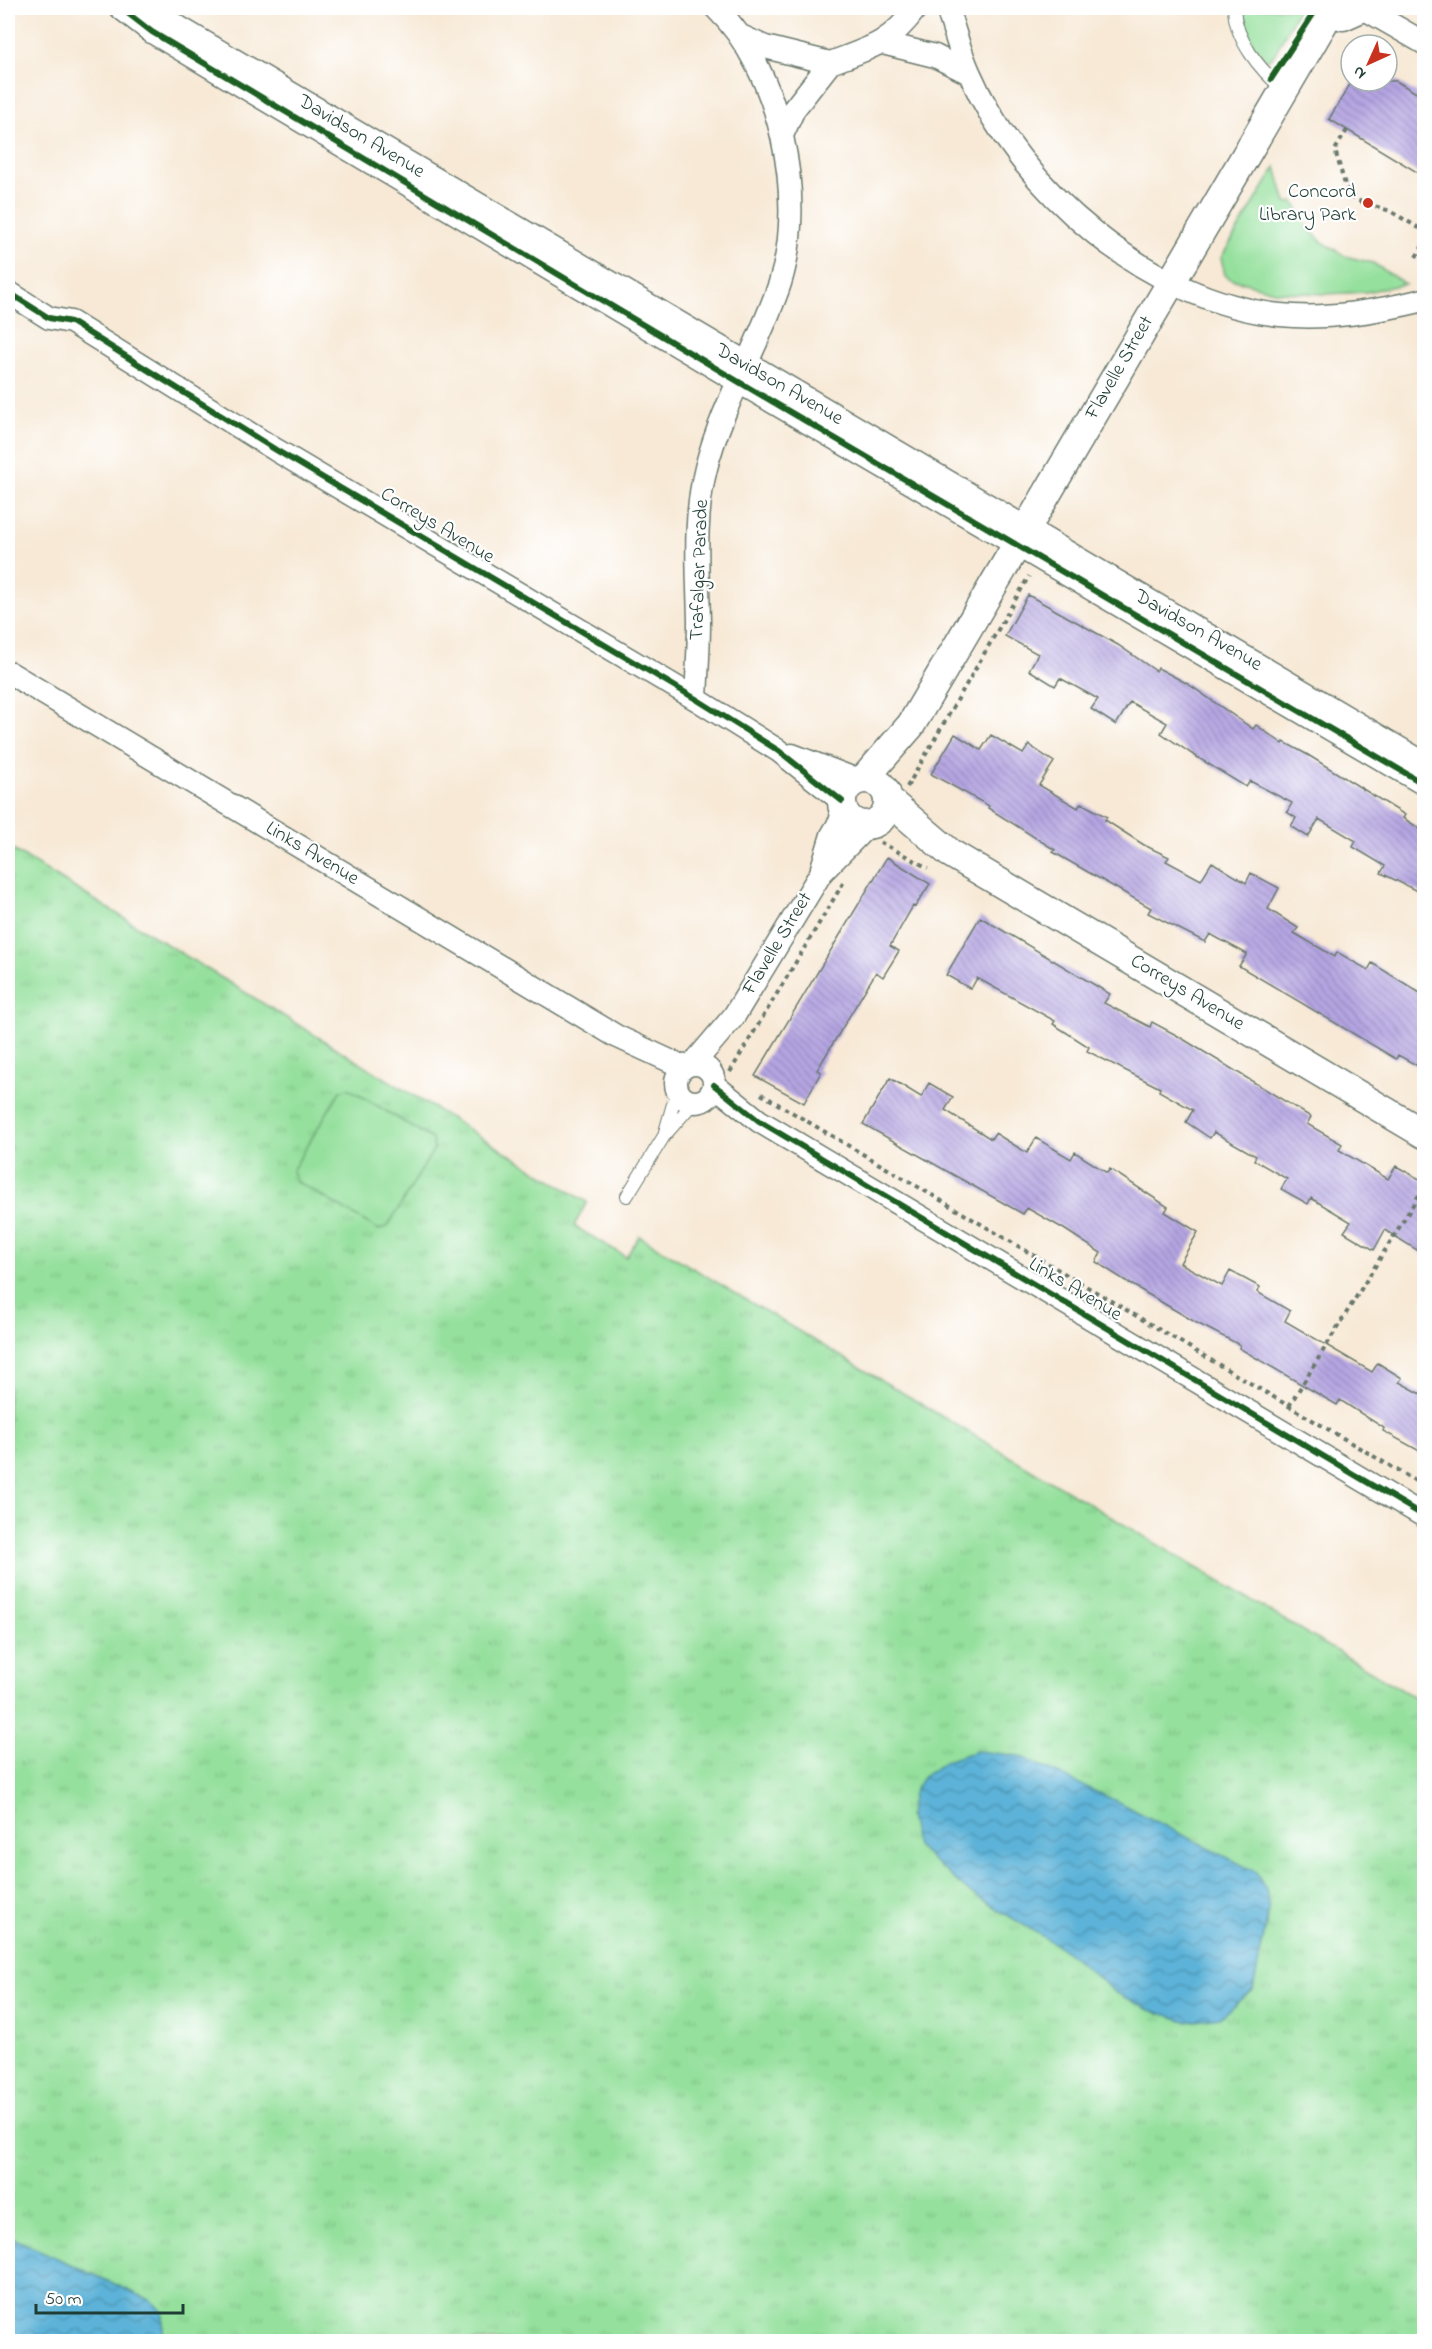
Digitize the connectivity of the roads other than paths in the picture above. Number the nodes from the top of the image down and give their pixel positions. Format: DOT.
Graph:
graph roads {
  1 [pos="121,8"];
  2 [pos="140,8"];
  3 [pos="716,8"];
  4 [pos="916,8"];
  5 [pos="947,8"];
  6 [pos="1234,8"];
  7 [pos="1362,8"];
  8 [pos="1328,10"];
  9 [pos="741,36"];
  10 [pos="883,43"];
  11 [pos="1425,43"];
  12 [pos="830,63"];
  13 [pos="969,73"];
  14 [pos="1284,90"];
  15 [pos="783,133"];
  16 [pos="1171,282"];
  17 [pos="8,292"];
  18 [pos="1425,300"];
  19 [pos="744,373"];
  20 [pos="1022,536"];
  21 [pos="8,672"];
  22 [pos="696,699"];
  23 [pos="1425,763"];
  24 [pos="1425,784"];
  25 [pos="870,801"];
  26 [pos="698,1082"];
  27 [pos="1425,1134"];
  28 [pos="664,1136"];
  29 [pos="627,1196"];
  30 [pos="1425,1516"];
  1 -- 19 [label="street, Davidson Avenue"];
  2 -- 19 [label="street, Davidson Avenue"];
  3 -- 9 [label="street, Trafalgar Parade"];
  4 -- 10 [label="street"];
  5 -- 13 [label="street"];
  6 -- 14 [label="lane"];
  7 -- 8 [label="street"];
  7 -- 11 [label="street"];
  8 -- 14 [label="street, Flavelle Street"];
  9 -- 12 [label="street"];
  9 -- 15 [label="street, Trafalgar Parade"];
  10 -- 12 [label="street"];
  10 -- 13 [label="street"];
  12 -- 15 [label="street"];
  13 -- 16 [label="street"];
  14 -- 16 [label="street, Flavelle Street"];
  15 -- 19 [label="street, Trafalgar Parade"];
  16 -- 18 [label="street"];
  16 -- 20 [label="street, Flavelle Street"];
  17 -- 22 [label="street, Correys Avenue"];
  19 -- 20 [label="street, Davidson Avenue"];
  19 -- 22 [label="street, Trafalgar Parade"];
  20 -- 23 [label="street, Davidson Avenue"];
  20 -- 24 [label="street, Davidson Avenue"];
  20 -- 25 [label="street, Flavelle Street"];
  21 -- 26 [label="street, Links Avenue"];
  22 -- 25 [label="street, Correys Avenue"];
  25 -- 26 [label="street, Flavelle Street"];
  25 -- 27 [label="street, Correys Avenue"];
  26 -- 28 [label="lane, Flavelle Street"];
  26 -- 28 [label="lane, Flavelle Street"];
  26 -- 30 [label="street, Links Avenue"];
  28 -- 29 [label="lane, Flavelle Street"];
}
